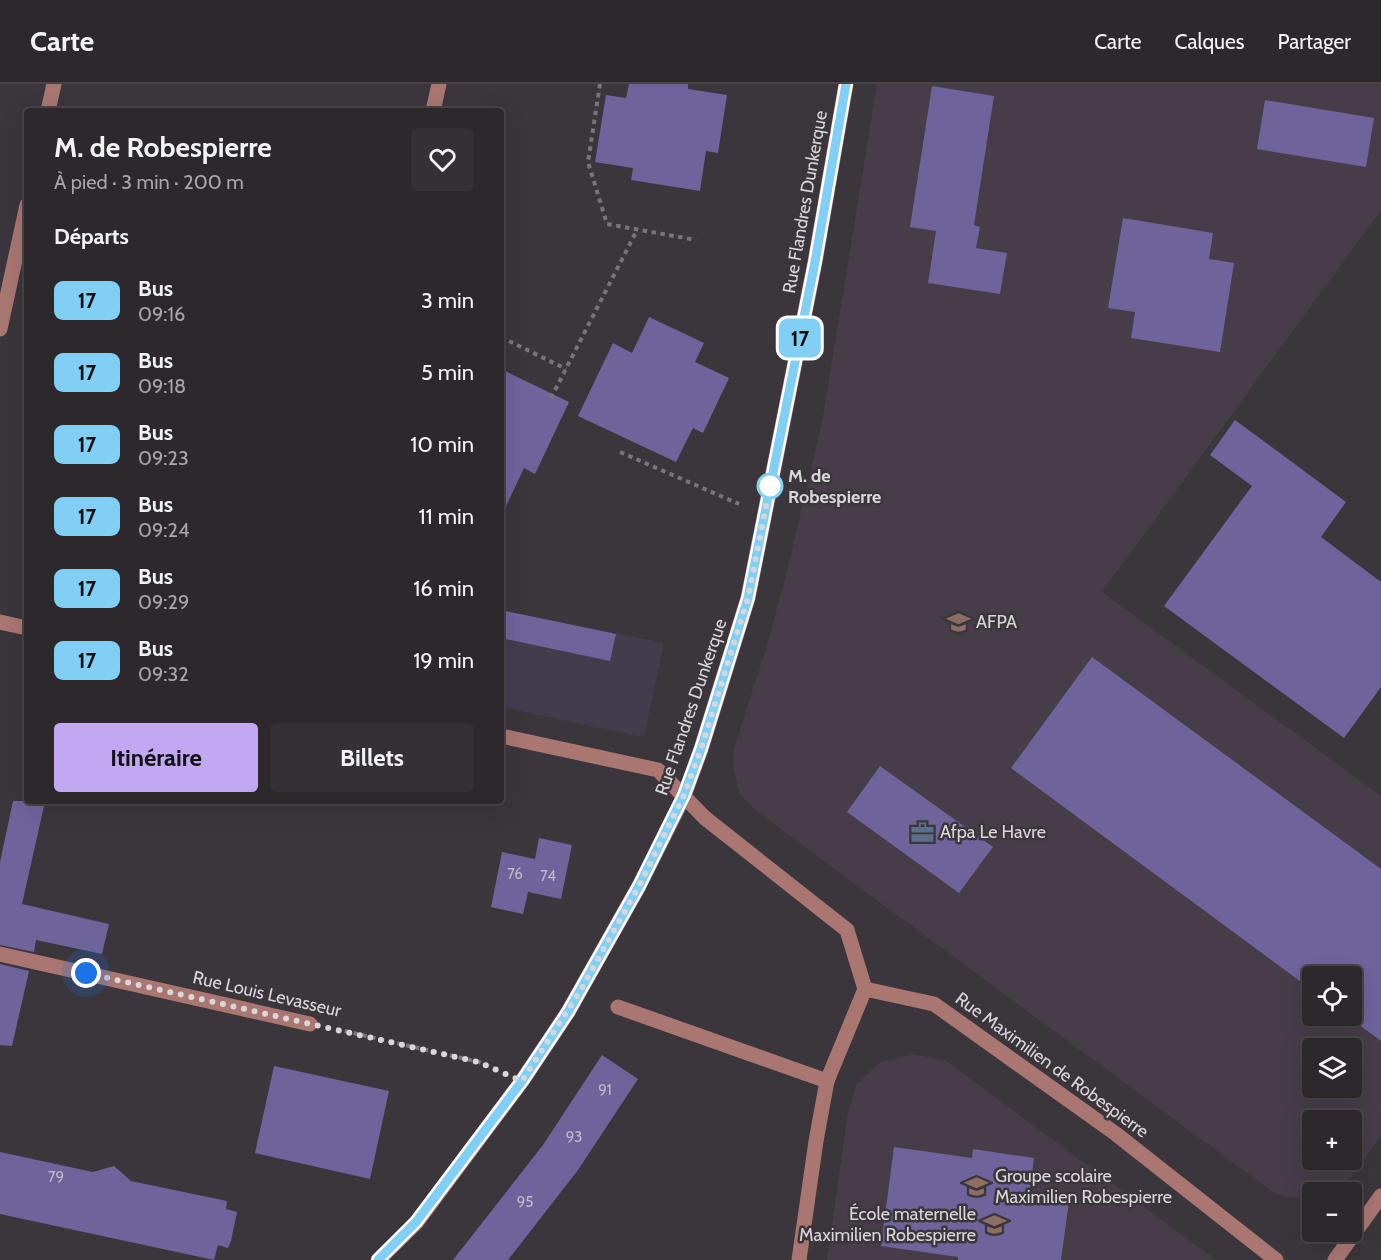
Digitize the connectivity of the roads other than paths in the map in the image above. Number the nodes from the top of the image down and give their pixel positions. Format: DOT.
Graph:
graph roads {
  1 [pos="54,84"];
  2 [pos="439,84"];
  3 [pos="846,84"];
  4 [pos="49,108"];
  5 [pos="434,108"];
  6 [pos="24,219"];
  7 [pos="0,329"];
  8 [pos="0,622"];
  9 [pos="24,627"];
  10 [pos="504,737"];
  11 [pos="684,795"];
  12 [pos="0,954"];
  13 [pos="865,989"];
  14 [pos="618,1007"];
  15 [pos="310,1024"];
  16 [pos="827,1081"];
  17 [pos="1381,1196"];
  18 [pos="378,1260"];
  19 [pos="799,1260"];
  20 [pos="1276,1260"];
  21 [pos="1335,1260"];
  1 -- 4 [label="street"];
  2 -- 5 [label="street"];
  3 -- 11 [label="street, Rue Flandres Dunkerque"];
  6 -- 7 [label="street"];
  8 -- 9 [label="street"];
  10 -- 11 [label="street"];
  11 -- 13 [label="street"];
  11 -- 18 [label="street, Rue Flandres Dunkerque"];
  12 -- 15 [label="street, Rue Louis Levasseur"];
  13 -- 16 [label="street"];
  13 -- 20 [label="street, Rue Maximilien de Robespierre"];
  14 -- 16 [label="street"];
  16 -- 19 [label="street"];
  17 -- 21 [label="street"];
}
